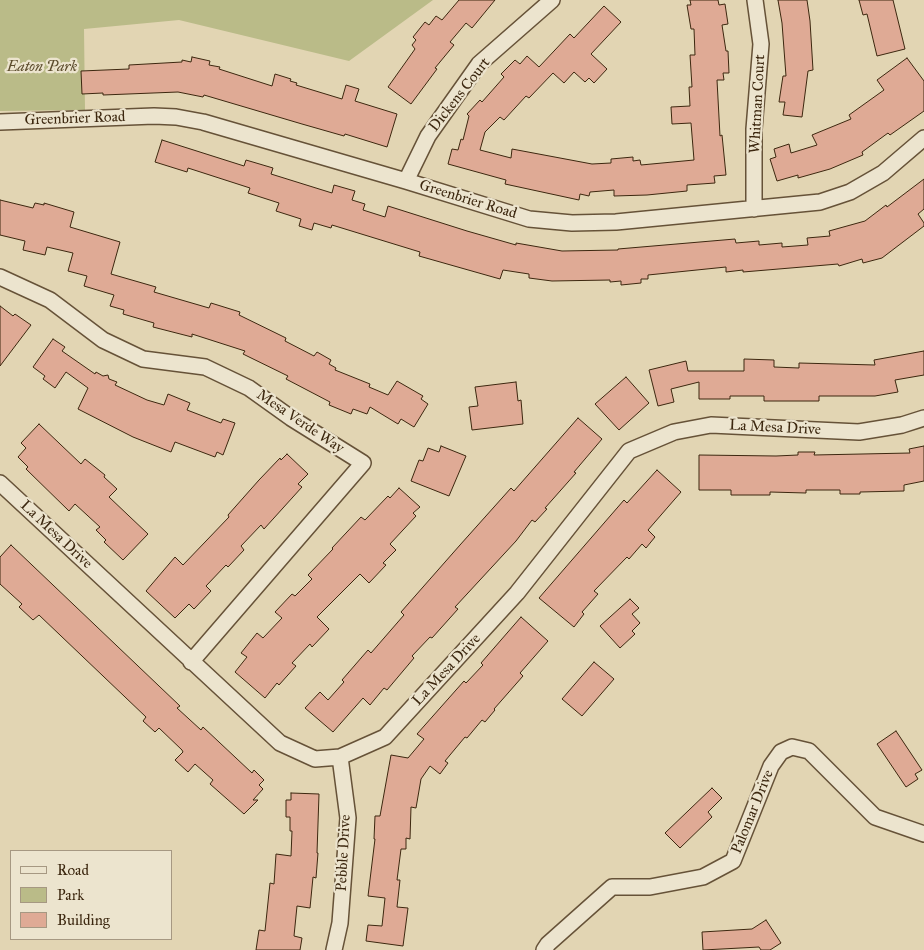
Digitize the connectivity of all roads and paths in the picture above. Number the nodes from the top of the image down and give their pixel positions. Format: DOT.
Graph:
graph roads {
  1 [pos="552,0"];
  2 [pos="755,0"];
  3 [pos="0,122"];
  4 [pos="924,138"];
  5 [pos="406,181"];
  6 [pos="754,209"];
  7 [pos="0,277"];
  8 [pos="924,418"];
  9 [pos="0,483"];
  10 [pos="191,662"];
  11 [pos="340,756"];
  12 [pos="924,834"];
  13 [pos="334,950"];
  14 [pos="544,950"];
  1 -- 5 [label="street, Dickens Court"];
  2 -- 6 [label="street, Whitman Court"];
  3 -- 5 [label="street, Greenbrier Road"];
  4 -- 6 [label="street, Greenbrier Road"];
  5 -- 6 [label="street, Greenbrier Road"];
  7 -- 10 [label="street, Mesa Verde Way"];
  8 -- 11 [label="street, La Mesa Drive"];
  9 -- 10 [label="street, La Mesa Drive"];
  10 -- 11 [label="street, La Mesa Drive"];
  11 -- 13 [label="street, Pebble Drive"];
  12 -- 14 [label="street, Palomar Drive"];
}
